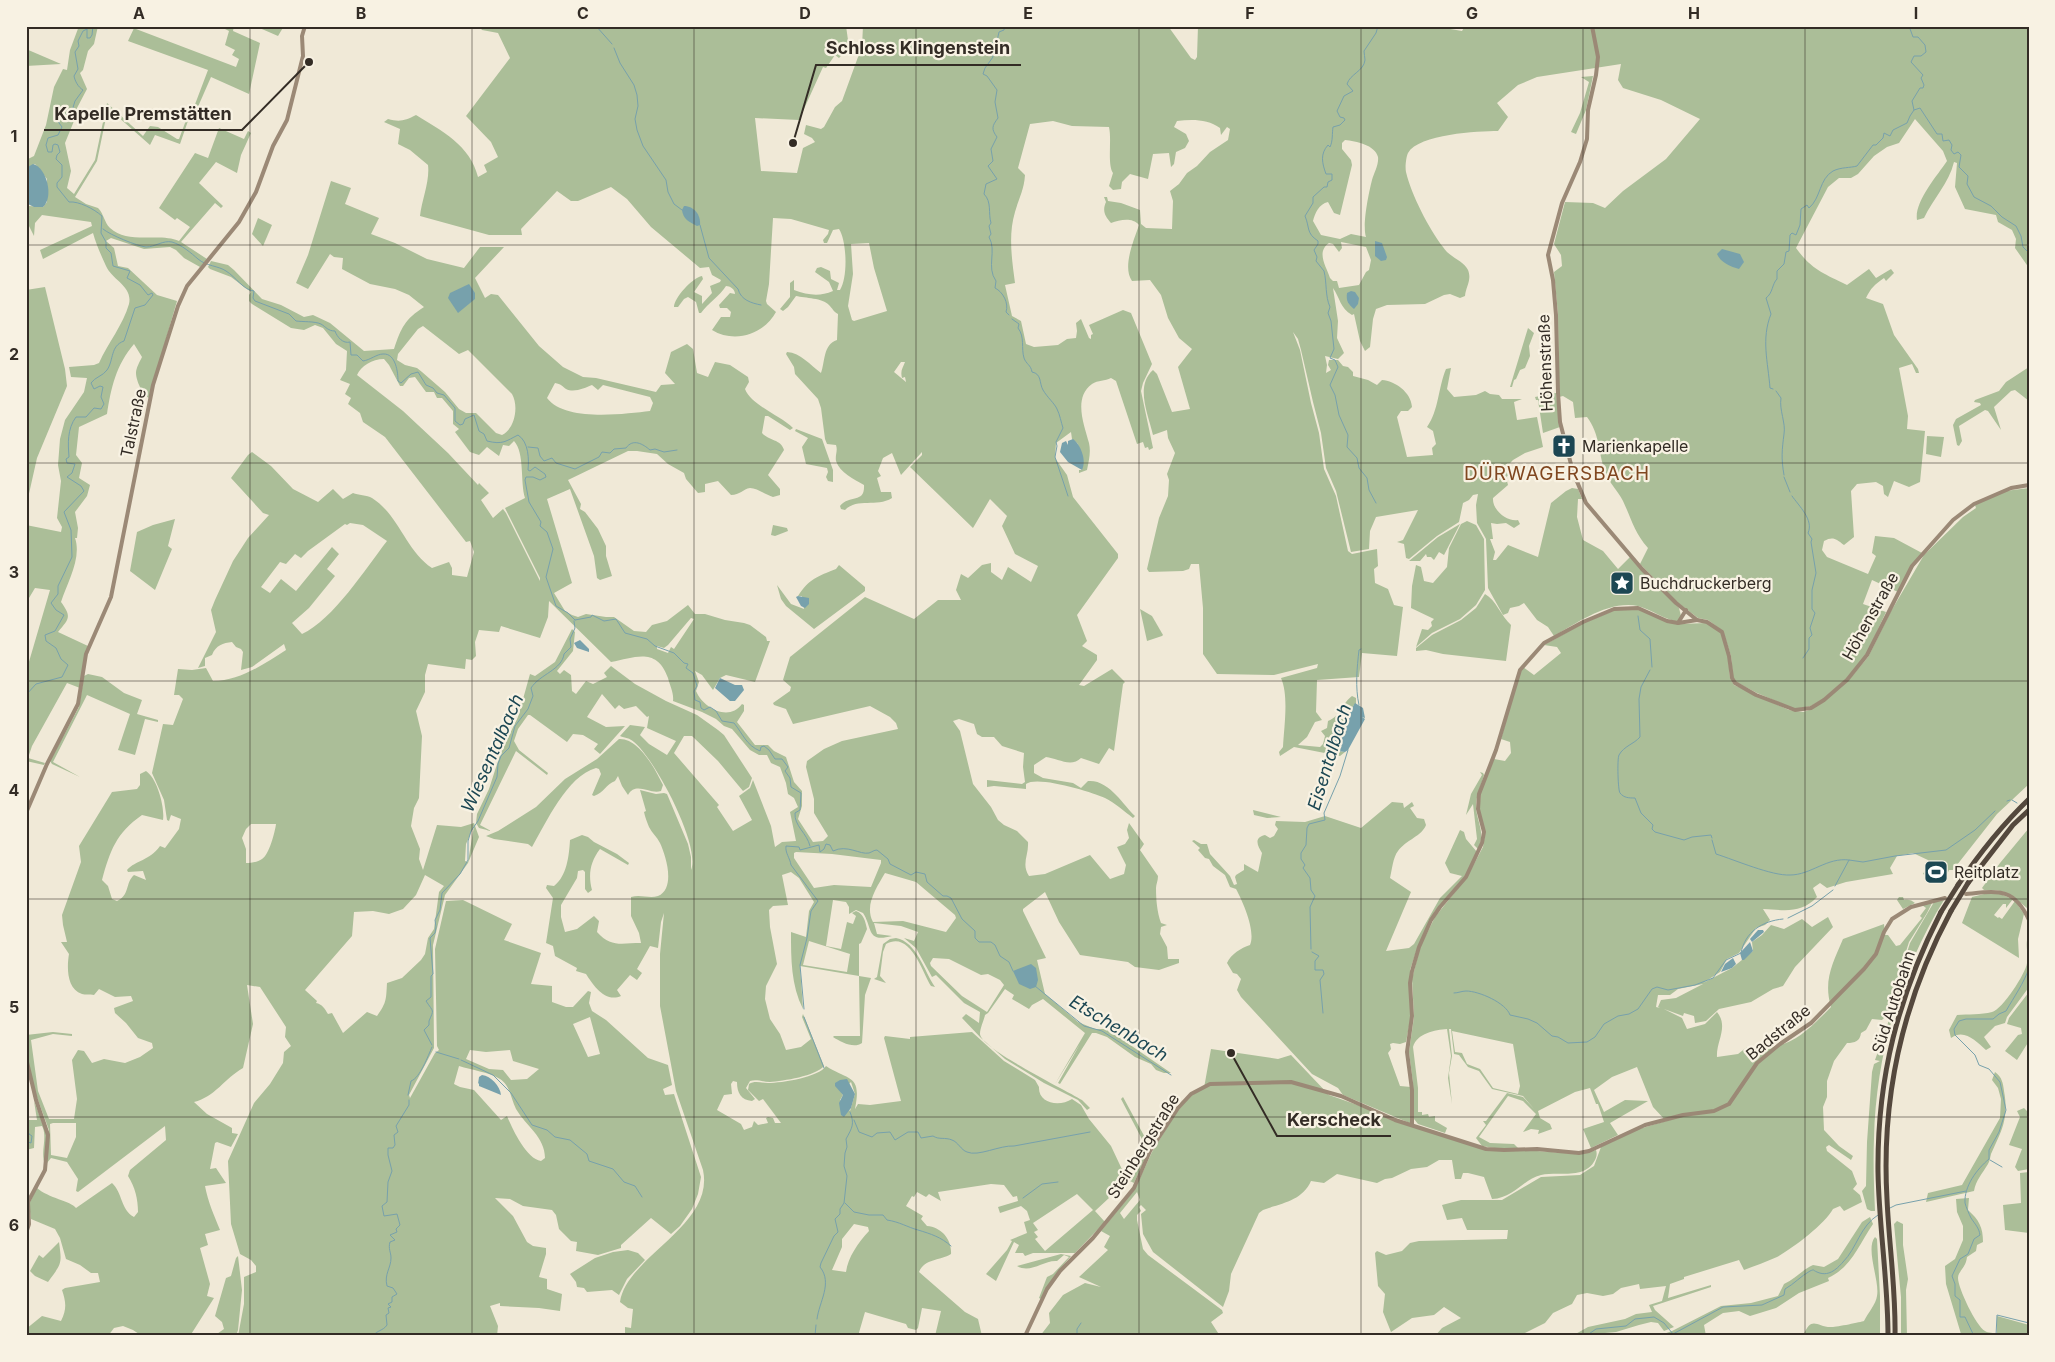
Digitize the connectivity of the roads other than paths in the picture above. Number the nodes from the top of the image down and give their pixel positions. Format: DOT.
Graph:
graph roads {
  1 [pos="305,26"];
  2 [pos="1592,26"];
  3 [pos="2029,485"];
  4 [pos="1686,610"];
  5 [pos="1697,620"];
  6 [pos="1678,623"];
  7 [pos="2029,799"];
  8 [pos="2029,810"];
  9 [pos="26,813"];
  10 [pos="1966,894"];
  11 [pos="1945,898"];
  12 [pos="2029,920"];
  13 [pos="26,1058"];
  14 [pos="1412,1124"];
  15 [pos="1600,1146"];
  16 [pos="26,1233"];
  17 [pos="1025,1336"];
  18 [pos="1888,1336"];
  19 [pos="1895,1336"];
  1 -- 9 [label="street, Talstraße"];
  2 -- 4 [label="street, Höhenstraße"];
  3 -- 5 [label="street, Höhenstraße"];
  4 -- 5 [label="street, Höhenstraße"];
  4 -- 6 [label="street"];
  5 -- 6 [label="street"];
  6 -- 14 [label="street"];
  7 -- 18 [label="highway, Süd Autobahn, bridge"];
  8 -- 19 [label="highway, Süd Autobahn, bridge"];
  10 -- 12 [label="street"];
  11 -- 15 [label="street, Badstraße"];
  13 -- 16 [label="street"];
  14 -- 15 [label="street, Steinbergstraße"];
  14 -- 17 [label="street, Steinbergstraße"];
}
